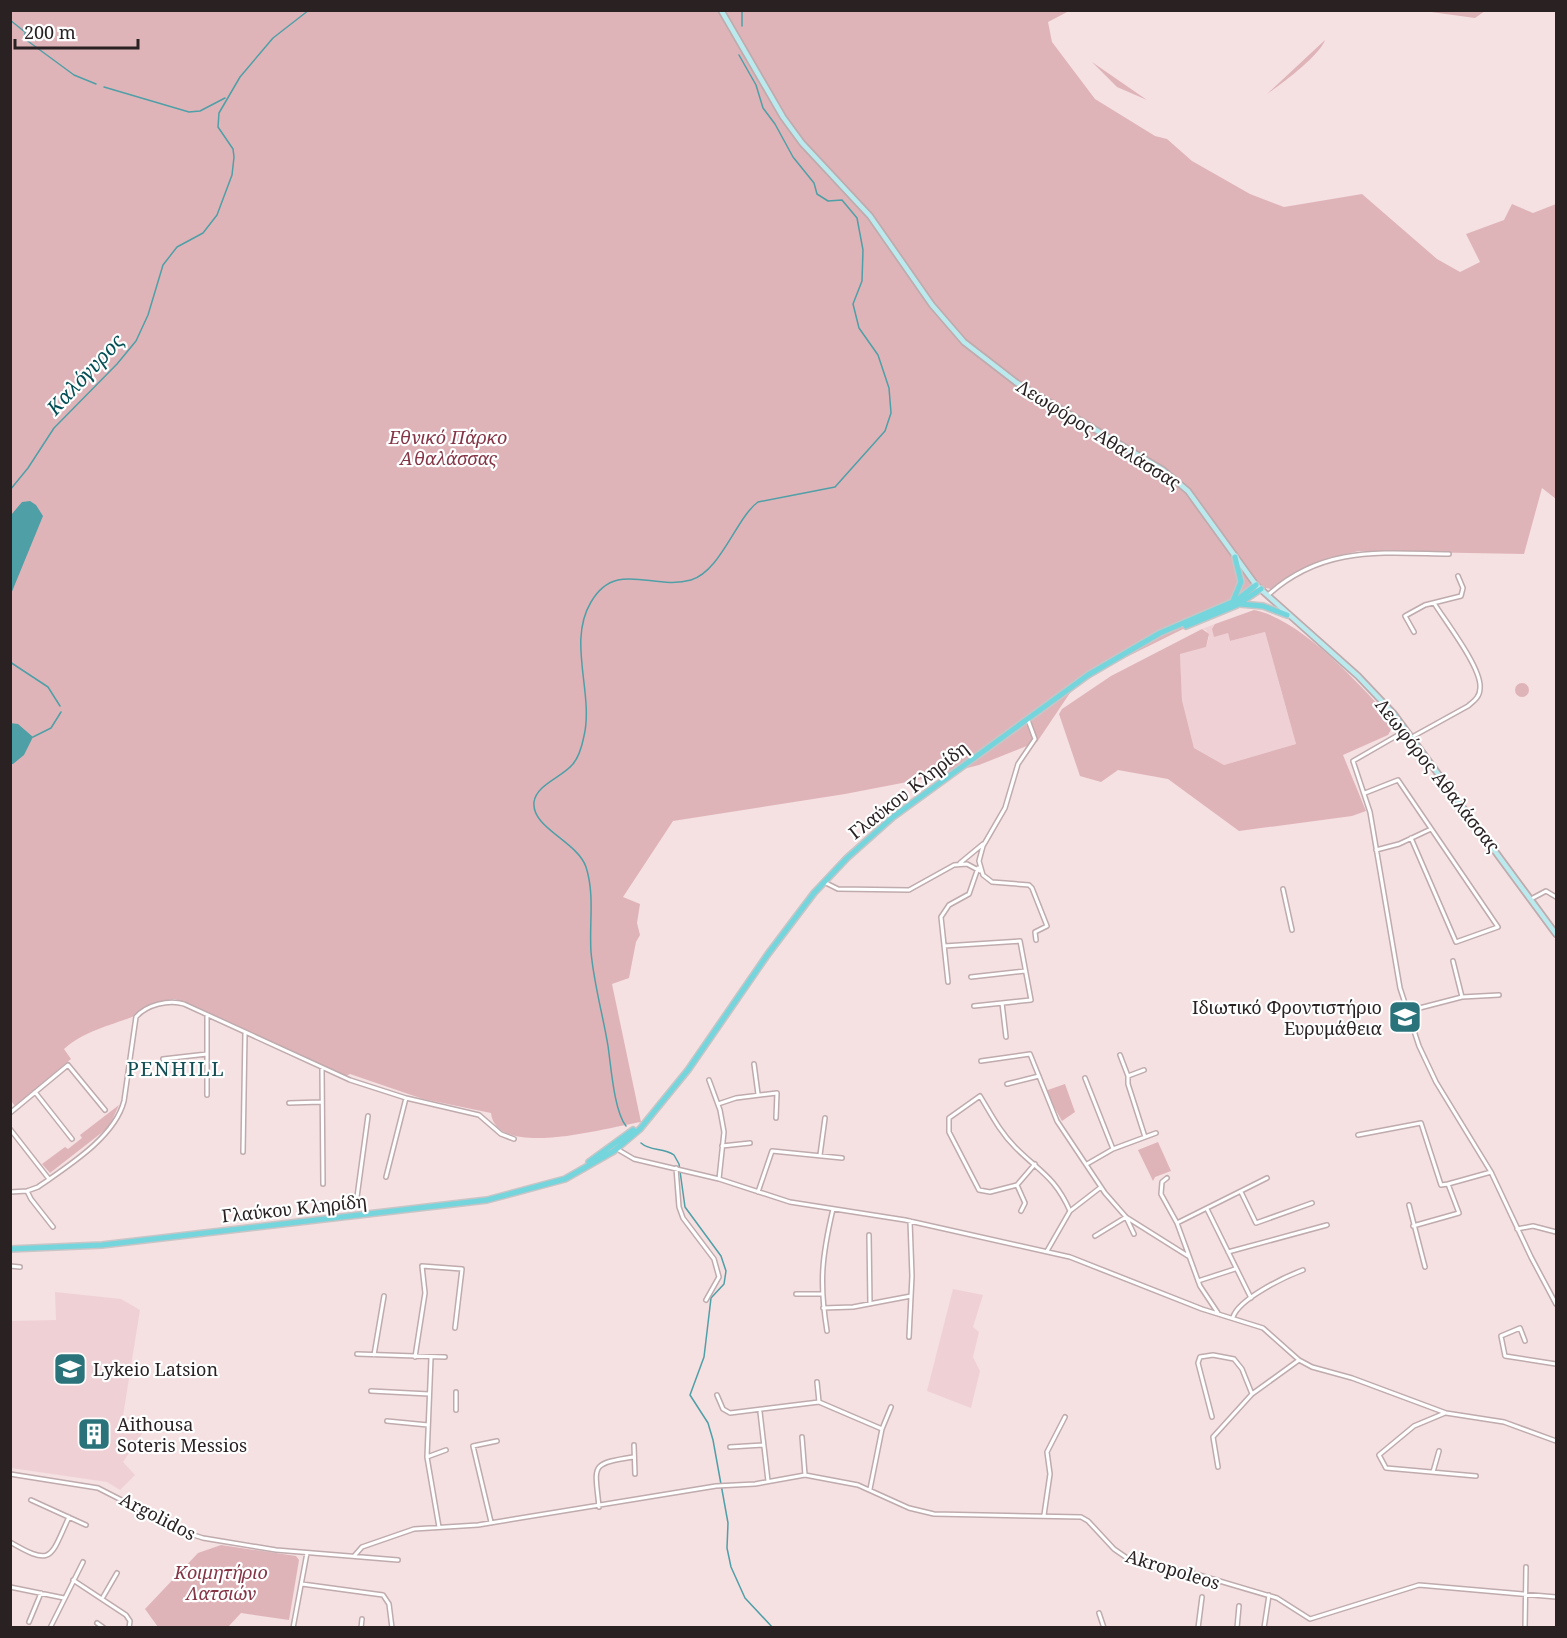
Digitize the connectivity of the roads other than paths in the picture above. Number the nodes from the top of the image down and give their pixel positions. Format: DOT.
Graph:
graph roads {
  1 [pos="720,10"];
  2 [pos="1449,554"];
  3 [pos="1235,557"];
  4 [pos="1458,576"];
  5 [pos="1258,587"];
  6 [pos="1267,596"];
  7 [pos="1434,603"];
  8 [pos="1230,604"];
  9 [pos="1237,605"];
  10 [pos="1287,615"];
  11 [pos="1414,632"];
  12 [pos="1148,640"];
  13 [pos="1027,718"];
  14 [pos="1407,730"];
  15 [pos="1412,738"];
  16 [pos="1365,793"];
  17 [pos="1431,829"];
  18 [pos="1411,838"];
  19 [pos="986,841"];
  20 [pos="1376,850"];
  21 [pos="959,864"];
  22 [pos="980,870"];
  23 [pos="824,882"];
  24 [pos="1283,889"];
  25 [pos="1557,897"];
  26 [pos="1531,899"];
  27 [pos="1292,930"];
  28 [pos="1557,934"];
  29 [pos="1036,940"];
  30 [pos="944,946"];
  31 [pos="1453,962"];
  32 [pos="1026,971"];
  33 [pos="970,977"];
  34 [pos="948,982"];
  35 [pos="1499,995"];
  36 [pos="1462,997"];
  37 [pos="1002,1003"];
  38 [pos="974,1006"];
  39 [pos="1408,1011"];
  40 [pos="207,1016"];
  41 [pos="245,1033"];
  42 [pos="1006,1037"];
  43 [pos="207,1054"];
  44 [pos="1120,1055"];
  45 [pos="163,1059"];
  46 [pos="981,1061"];
  47 [pos="754,1065"];
  48 [pos="322,1068"];
  49 [pos="1144,1070"];
  50 [pos="1039,1076"];
  51 [pos="1128,1076"];
  52 [pos="1085,1078"];
  53 [pos="709,1080"];
  54 [pos="1007,1084"];
  55 [pos="35,1092"];
  56 [pos="758,1094"];
  57 [pos="207,1095"];
  58 [pos="406,1098"];
  59 [pos="289,1102"];
  60 [pos="321,1102"];
  61 [pos="718,1104"];
  62 [pos="105,1110"];
  63 [pos="10,1113"];
  64 [pos="368,1116"];
  65 [pos="825,1118"];
  66 [pos="776,1119"];
  67 [pos="10,1129"];
  68 [pos="1156,1133"];
  69 [pos="1358,1135"];
  70 [pos="1145,1137"];
  71 [pos="72,1139"];
  72 [pos="514,1139"];
  73 [pos="750,1143"];
  74 [pos="722,1146"];
  75 [pos="615,1148"];
  76 [pos="1113,1149"];
  77 [pos="243,1152"];
  78 [pos="820,1156"];
  79 [pos="842,1158"];
  80 [pos="1035,1164"];
  81 [pos="1087,1164"];
  82 [pos="676,1168"];
  83 [pos="1491,1172"];
  84 [pos="386,1177"];
  85 [pos="1267,1178"];
  86 [pos="50,1179"];
  87 [pos="718,1179"];
  88 [pos="1167,1179"];
  89 [pos="324,1184"];
  90 [pos="1448,1184"];
  91 [pos="1017,1185"];
  92 [pos="1102,1187"];
  93 [pos="27,1191"];
  94 [pos="1241,1191"];
  95 [pos="10,1192"];
  96 [pos="758,1192"];
  97 [pos="357,1197"];
  98 [pos="1312,1203"];
  99 [pos="1409,1204"];
  100 [pos="832,1209"];
  101 [pos="1207,1209"];
  102 [pos="1021,1211"];
  103 [pos="1070,1211"];
  104 [pos="1126,1217"];
  105 [pos="910,1221"];
  106 [pos="1177,1223"];
  107 [pos="1327,1225"];
  108 [pos="1413,1226"];
  109 [pos="53,1227"];
  110 [pos="1517,1229"];
  111 [pos="1557,1232"];
  112 [pos="1134,1233"];
  113 [pos="869,1235"];
  114 [pos="1095,1236"];
  115 [pos="10,1247"];
  116 [pos="1047,1251"];
  117 [pos="1228,1252"];
  118 [pos="1190,1257"];
  119 [pos="10,1266"];
  120 [pos="20,1267"];
  121 [pos="1425,1267"];
  122 [pos="1235,1269"];
  123 [pos="1303,1270"];
  124 [pos="1198,1281"];
  125 [pos="796,1294"];
  126 [pos="822,1294"];
  127 [pos="384,1296"];
  128 [pos="911,1296"];
  129 [pos="1251,1298"];
  130 [pos="706,1300"];
  131 [pos="870,1304"];
  132 [pos="1557,1304"];
  133 [pos="823,1308"];
  134 [pos="1218,1313"];
  135 [pos="1233,1317"];
  136 [pos="455,1328"];
  137 [pos="826,1331"];
  138 [pos="909,1337"];
  139 [pos="1525,1341"];
  140 [pos="357,1354"];
  141 [pos="374,1355"];
  142 [pos="415,1357"];
  143 [pos="445,1357"];
  144 [pos="431,1358"];
  145 [pos="1299,1360"];
  146 [pos="1557,1364"];
  147 [pos="817,1382"];
  148 [pos="370,1391"];
  149 [pos="456,1392"];
  150 [pos="429,1394"];
  151 [pos="1252,1394"];
  152 [pos="717,1395"];
  153 [pos="819,1402"];
  154 [pos="891,1407"];
  155 [pos="456,1410"];
  156 [pos="760,1411"];
  157 [pos="1446,1413"];
  158 [pos="1065,1417"];
  159 [pos="1212,1417"];
  160 [pos="387,1421"];
  161 [pos="428,1425"];
  162 [pos="882,1429"];
  163 [pos="802,1437"];
  164 [pos="496,1441"];
  165 [pos="1557,1441"];
  166 [pos="634,1445"];
  167 [pos="763,1445"];
  168 [pos="730,1447"];
  169 [pos="446,1450"];
  170 [pos="1439,1451"];
  171 [pos="427,1457"];
  172 [pos="633,1457"];
  173 [pos="1218,1467"];
  174 [pos="1433,1472"];
  175 [pos="10,1474"];
  176 [pos="635,1474"];
  177 [pos="805,1475"];
  178 [pos="1476,1476"];
  179 [pos="768,1481"];
  180 [pos="870,1490"];
  181 [pos="31,1500"];
  182 [pos="599,1507"];
  183 [pos="1044,1515"];
  184 [pos="69,1517"];
  185 [pos="491,1522"];
  186 [pos="86,1525"];
  187 [pos="439,1527"];
  188 [pos="10,1542"];
  189 [pos="307,1553"];
  190 [pos="355,1556"];
  191 [pos="398,1560"];
  192 [pos="83,1562"];
  193 [pos="1527,1567"];
  194 [pos="117,1573"];
  195 [pos="73,1580"];
  196 [pos="302,1584"];
  197 [pos="10,1587"];
  198 [pos="41,1593"];
  199 [pos="1526,1593"];
  200 [pos="1269,1595"];
  201 [pos="1202,1596"];
  202 [pos="103,1597"];
  203 [pos="1557,1597"];
  204 [pos="64,1599"];
  205 [pos="1239,1606"];
  206 [pos="1100,1613"];
  207 [pos="362,1619"];
  208 [pos="29,1622"];
  209 [pos="97,1623"];
  210 [pos="50,1628"];
  211 [pos="105,1628"];
  212 [pos="129,1628"];
  213 [pos="293,1628"];
  214 [pos="361,1628"];
  215 [pos="392,1628"];
  216 [pos="1104,1628"];
  217 [pos="1198,1628"];
  218 [pos="1237,1628"];
  219 [pos="1264,1628"];
  220 [pos="1525,1628"];
  1 -- 3 [label="main road, Λεωφόρος Αθαλάσσας"];
  2 -- 6 [label="street"];
  3 -- 5 [label="main road, Λεωφόρος Αθαλάσσας"];
  3 -- 8 [label="main road"];
  4 -- 7 [label="street"];
  5 -- 6 [label="main road, Λεωφόρος Αθαλάσσας"];
  5 -- 8 [label="main road, Γλαύκου Κληρίδη"];
  5 -- 9 [label="main road, Γλαύκου Κληρίδη"];
  6 -- 10 [label="main road, Λεωφόρος Αθαλάσσας"];
  7 -- 11 [label="street"];
  7 -- 15 [label="street"];
  8 -- 12 [label="main road, Γλαύκου Κληρίδη"];
  9 -- 10 [label="main road"];
  9 -- 12 [label="main road, Γλαύκου Κληρίδη"];
  10 -- 14 [label="main road, Λεωφόρος Αθαλάσσας"];
  12 -- 13 [label="main road, Γλαύκου Κληρίδη"];
  13 -- 19 [label="street"];
  13 -- 23 [label="main road, Γλαύκου Κληρίδη"];
  14 -- 15 [label="main road, Λεωφόρος Αθαλάσσας"];
  14 -- 16 [label="street"];
  15 -- 26 [label="main road, Λεωφόρος Αθαλάσσας"];
  16 -- 17 [label="street"];
  16 -- 20 [label="street"];
  17 -- 18 [label="street"];
  17 -- 18 [label="street"];
  18 -- 20 [label="street"];
  19 -- 21 [label="street"];
  19 -- 22 [label="street"];
  20 -- 39 [label="street"];
  21 -- 22 [label="street"];
  21 -- 23 [label="street"];
  22 -- 29 [label="street"];
  22 -- 30 [label="street"];
  23 -- 75 [label="main road, Γλαύκου Κληρίδη"];
  24 -- 27 [label="street"];
  25 -- 26 [label="street"];
  26 -- 28 [label="main road, Λεωφόρος Αθαλάσσας"];
  30 -- 32 [label="street"];
  30 -- 34 [label="street"];
  31 -- 36 [label="street"];
  32 -- 33 [label="street"];
  32 -- 37 [label="street"];
  35 -- 36 [label="street"];
  36 -- 39 [label="street"];
  37 -- 38 [label="street"];
  37 -- 42 [label="street"];
  39 -- 83 [label="street"];
  40 -- 41 [label="street"];
  40 -- 43 [label="street"];
  40 -- 86 [label="street"];
  41 -- 48 [label="street"];
  41 -- 77 [label="street"];
  43 -- 45 [label="street"];
  43 -- 57 [label="street"];
  44 -- 51 [label="street"];
  46 -- 50 [label="street"];
  47 -- 56 [label="street"];
  48 -- 58 [label="street"];
  48 -- 60 [label="street"];
  49 -- 51 [label="street"];
  50 -- 54 [label="street"];
  50 -- 81 [label="street"];
  51 -- 70 [label="street"];
  52 -- 76 [label="street"];
  53 -- 61 [label="street"];
  55 -- 62 [label="street"];
  55 -- 63 [label="street"];
  55 -- 71 [label="street"];
  56 -- 61 [label="street"];
  56 -- 66 [label="street"];
  58 -- 72 [label="street"];
  58 -- 84 [label="street"];
  59 -- 60 [label="street"];
  60 -- 89 [label="street"];
  61 -- 74 [label="street"];
  64 -- 97 [label="street"];
  65 -- 78 [label="street"];
  67 -- 86 [label="street"];
  68 -- 70 [label="street"];
  69 -- 90 [label="street"];
  70 -- 76 [label="street"];
  73 -- 74 [label="street"];
  74 -- 87 [label="street"];
  75 -- 82 [label="street"];
  75 -- 115 [label="main road, Γλαύκου Κληρίδη"];
  76 -- 81 [label="street"];
  78 -- 79 [label="street"];
  78 -- 96 [label="street"];
  80 -- 91 [label="street"];
  80 -- 91 [label="street"];
  80 -- 103 [label="street"];
  81 -- 92 [label="street"];
  82 -- 87 [label="street"];
  82 -- 130 [label="street"];
  83 -- 90 [label="street"];
  83 -- 110 [label="street"];
  85 -- 94 [label="street"];
  86 -- 93 [label="street"];
  87 -- 96 [label="street"];
  88 -- 106 [label="street"];
  90 -- 108 [label="street"];
  91 -- 102 [label="street"];
  92 -- 103 [label="street"];
  92 -- 104 [label="street"];
  93 -- 95 [label="street"];
  93 -- 109 [label="street"];
  94 -- 98 [label="street"];
  94 -- 101 [label="street"];
  96 -- 100 [label="street"];
  99 -- 108 [label="street"];
  100 -- 105 [label="street"];
  100 -- 126 [label="street"];
  101 -- 106 [label="street"];
  101 -- 117 [label="street"];
  103 -- 116 [label="street"];
  104 -- 112 [label="street"];
  104 -- 114 [label="street"];
  104 -- 118 [label="street"];
  105 -- 116 [label="street"];
  105 -- 128 [label="street"];
  106 -- 118 [label="street"];
  107 -- 117 [label="street"];
  108 -- 121 [label="street"];
  110 -- 111 [label="street"];
  110 -- 132 [label="street"];
  113 -- 131 [label="street"];
  116 -- 134 [label="street"];
  117 -- 122 [label="street"];
  118 -- 124 [label="street"];
  119 -- 120 [label="street"];
  122 -- 124 [label="street"];
  122 -- 129 [label="street"];
  123 -- 129 [label="street"];
  124 -- 134 [label="street"];
  125 -- 126 [label="street"];
  126 -- 133 [label="street"];
  127 -- 141 [label="street"];
  128 -- 131 [label="street"];
  128 -- 138 [label="street"];
  129 -- 135 [label="street"];
  131 -- 133 [label="street"];
  133 -- 137 [label="street"];
  134 -- 135 [label="street"];
  135 -- 145 [label="street"];
  136 -- 142 [label="street"];
  139 -- 146 [label="street"];
  140 -- 141 [label="street"];
  141 -- 142 [label="street"];
  142 -- 144 [label="street"];
  143 -- 144 [label="street"];
  144 -- 150 [label="street"];
  145 -- 151 [label="street"];
  145 -- 157 [label="street"];
  147 -- 153 [label="street"];
  148 -- 150 [label="street"];
  149 -- 155 [label="street"];
  150 -- 161 [label="street"];
  151 -- 159 [label="street"];
  151 -- 173 [label="street"];
  152 -- 156 [label="street"];
  153 -- 156 [label="street"];
  153 -- 162 [label="street"];
  154 -- 162 [label="street"];
  156 -- 167 [label="street"];
  157 -- 165 [label="street"];
  157 -- 174 [label="street"];
  158 -- 183 [label="street"];
  160 -- 161 [label="street"];
  161 -- 171 [label="street"];
  162 -- 180 [label="street"];
  163 -- 177 [label="street"];
  164 -- 185 [label="street"];
  166 -- 172 [label="street"];
  167 -- 168 [label="street"];
  167 -- 179 [label="street"];
  169 -- 171 [label="street"];
  170 -- 174 [label="street"];
  171 -- 187 [label="street"];
  172 -- 176 [label="street"];
  172 -- 182 [label="street"];
  174 -- 178 [label="street"];
  175 -- 189 [label="street, Argolidos"];
  177 -- 179 [label="street, Akropoleos"];
  177 -- 180 [label="street, Akropoleos"];
  179 -- 182 [label="street, Akropoleos"];
  180 -- 183 [label="street, Akropoleos"];
  181 -- 184 [label="street"];
  182 -- 185 [label="street, Akropoleos"];
  183 -- 200 [label="street, Akropoleos"];
  184 -- 186 [label="street"];
  184 -- 188 [label="street"];
  185 -- 187 [label="street, Akropoleos"];
  187 -- 190 [label="street, Akropoleos"];
  189 -- 190 [label="street, Argolidos"];
  189 -- 196 [label="street"];
  190 -- 191 [label="street, Argolidos"];
  192 -- 195 [label="street"];
  193 -- 199 [label="street"];
  194 -- 202 [label="street"];
  195 -- 202 [label="street"];
  195 -- 204 [label="street"];
  196 -- 213 [label="street"];
  196 -- 215 [label="street"];
  197 -- 198 [label="street"];
  198 -- 204 [label="street"];
  198 -- 208 [label="street"];
  199 -- 200 [label="street, Akropoleos"];
  199 -- 203 [label="street, Akropoleos"];
  199 -- 220 [label="street"];
  200 -- 219 [label="street"];
  201 -- 217 [label="street"];
  202 -- 212 [label="street"];
  204 -- 210 [label="street"];
  205 -- 218 [label="street"];
  206 -- 216 [label="street"];
  207 -- 214 [label="street"];
  209 -- 211 [label="street"];
}
